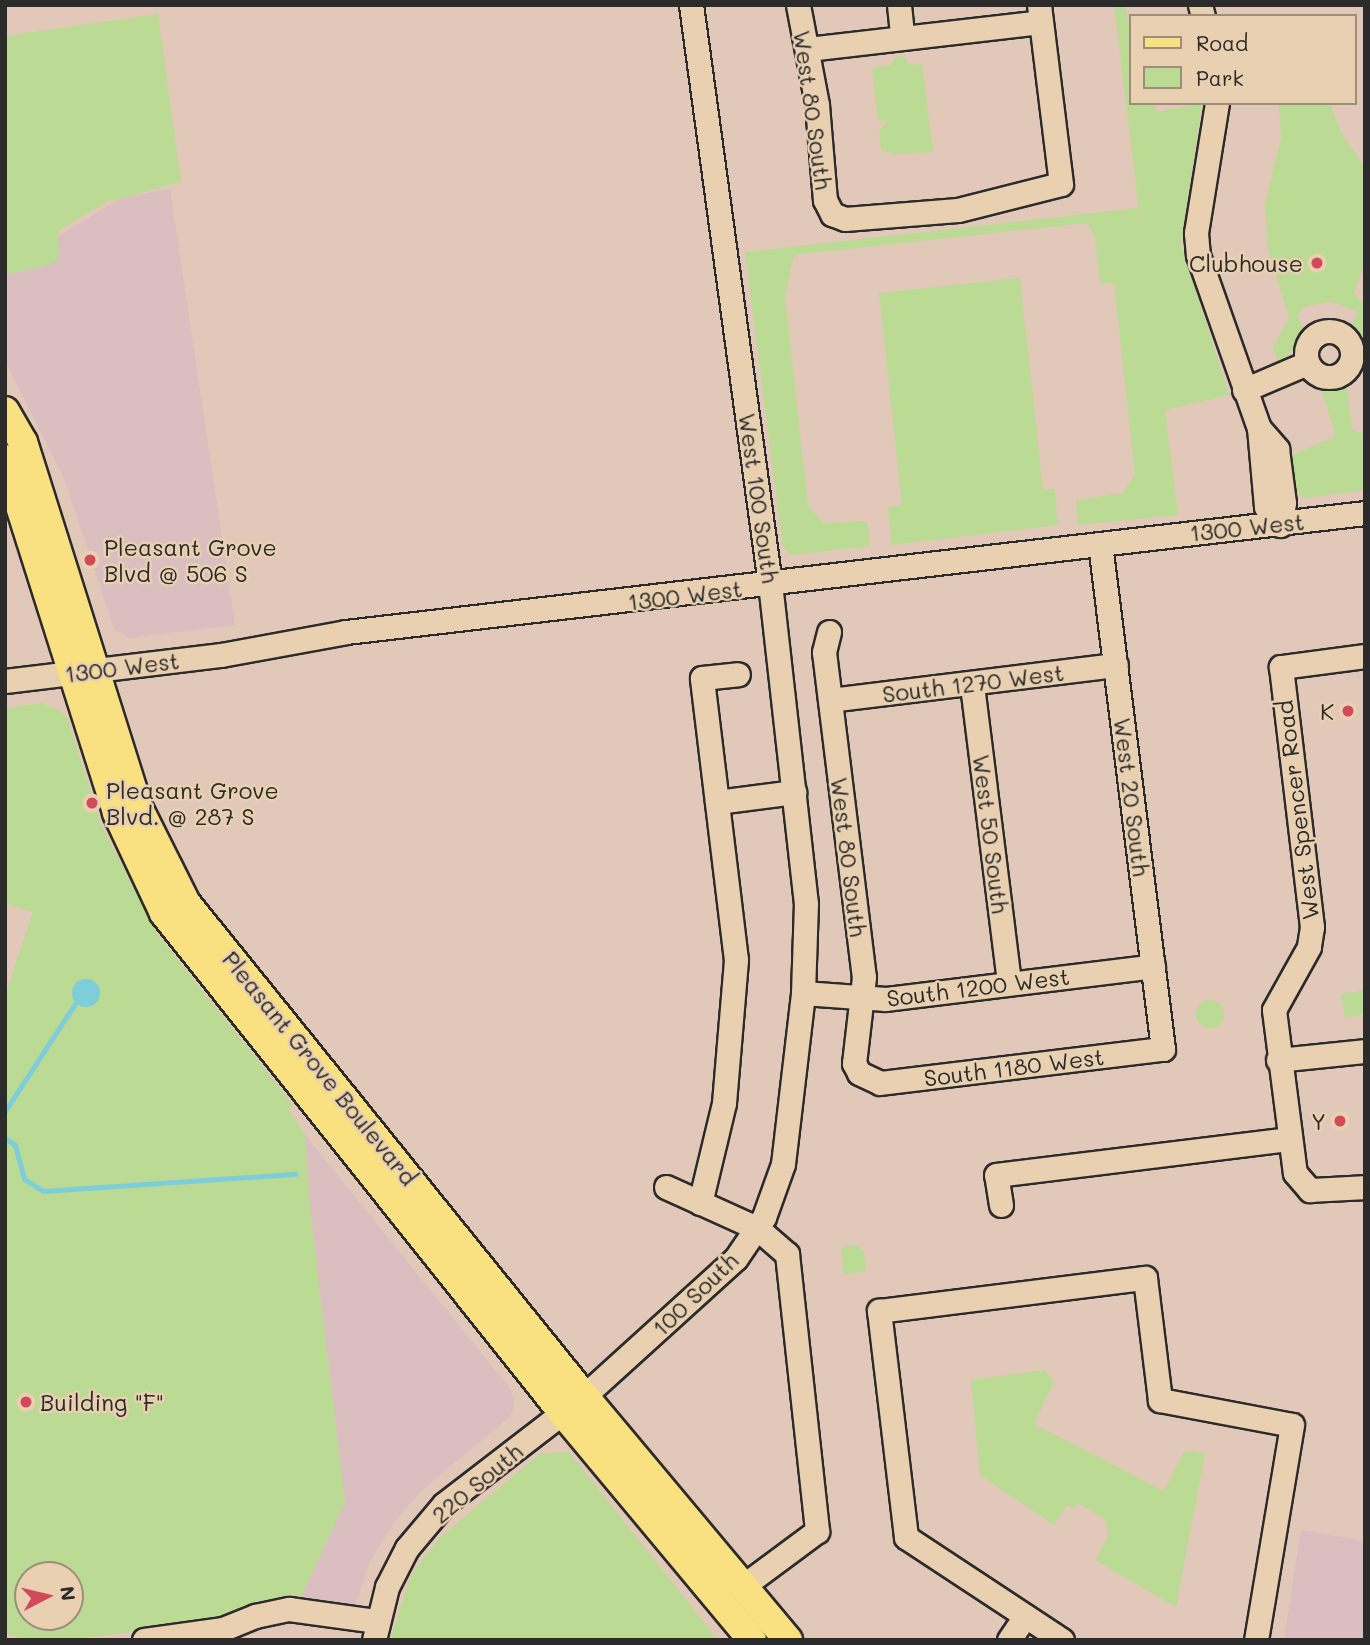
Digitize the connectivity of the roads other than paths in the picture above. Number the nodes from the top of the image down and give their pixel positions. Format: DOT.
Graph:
graph roads {
  1 [pos="691,5"];
  2 [pos="798,5"];
  3 [pos="899,5"];
  4 [pos="1039,14"];
  5 [pos="902,35"];
  6 [pos="808,49"];
  7 [pos="1217,105"];
  8 [pos="1359,353"];
  9 [pos="1307,363"];
  10 [pos="1244,390"];
  11 [pos="5,411"];
  12 [pos="5,459"];
  13 [pos="1365,513"];
  14 [pos="1280,525"];
  15 [pos="1101,544"];
  16 [pos="770,584"];
  17 [pos="829,632"];
  18 [pos="1365,656"];
  19 [pos="1116,665"];
  20 [pos="87,672"];
  21 [pos="738,674"];
  22 [pos="5,681"];
  23 [pos="972,685"];
  24 [pos="830,700"];
  25 [pos="794,792"];
  26 [pos="717,802"];
  27 [pos="1153,966"];
  28 [pos="1009,984"];
  29 [pos="803,993"];
  30 [pos="860,999"];
  31 [pos="1163,1049"];
  32 [pos="1365,1051"];
  33 [pos="1278,1060"];
  34 [pos="864,1079"];
  35 [pos="1288,1139"];
  36 [pos="666,1187"];
  37 [pos="1365,1187"];
  38 [pos="700,1203"];
  39 [pos="1002,1205"];
  40 [pos="757,1228"];
  41 [pos="574,1405"];
  42 [pos="743,1586"];
  43 [pos="1031,1627"];
  44 [pos="375,1630"];
  45 [pos="144,1640"];
  46 [pos="752,1640"];
  47 [pos="788,1640"];
  48 [pos="1009,1640"];
  49 [pos="1062,1640"];
  50 [pos="1256,1640"];
  1 -- 16 [label="street, West 100 South"];
  2 -- 6 [label="street, West 80 South"];
  3 -- 5 [label="street"];
  4 -- 5 [label="street"];
  4 -- 6 [label="street, West 80 South"];
  5 -- 6 [label="street"];
  7 -- 10 [label="street"];
  8 -- 9 [label="street"];
  8 -- 9 [label="street"];
  9 -- 10 [label="street"];
  10 -- 14 [label="street"];
  11 -- 20 [label="main road, Pleasant Grove Boulevard"];
  12 -- 20 [label="main road, Pleasant Grove Boulevard"];
  13 -- 14 [label="street, 1300 West"];
  14 -- 15 [label="street, 1300 West"];
  15 -- 16 [label="street, 1300 West"];
  15 -- 19 [label="street, West 20 South"];
  16 -- 20 [label="street, 1300 West"];
  16 -- 25 [label="street, West 100 South"];
  17 -- 24 [label="street, West 80 South"];
  18 -- 33 [label="street, West Spencer Road"];
  19 -- 23 [label="street, South 1270 West"];
  19 -- 27 [label="street, West 20 South"];
  20 -- 22 [label="street, 1300 West"];
  20 -- 41 [label="main road, Pleasant Grove Boulevard"];
  21 -- 26 [label="street"];
  23 -- 24 [label="street, South 1270 West"];
  23 -- 28 [label="street, West 50 South"];
  24 -- 30 [label="street, West 80 South"];
  25 -- 26 [label="street"];
  25 -- 29 [label="street, West 100 South"];
  26 -- 38 [label="street"];
  27 -- 28 [label="street, South 1200 West"];
  27 -- 31 [label="street, West 20 South"];
  28 -- 30 [label="street, South 1200 West"];
  29 -- 30 [label="street, South 1200 West"];
  29 -- 40 [label="street, 100 South"];
  30 -- 34 [label="street, West 80 South"];
  31 -- 34 [label="street, South 1180 West"];
  32 -- 33 [label="street"];
  33 -- 35 [label="street, West Spencer Road"];
  35 -- 37 [label="street, West Spencer Road"];
  35 -- 39 [label="street"];
  36 -- 38 [label="street"];
  38 -- 40 [label="street"];
  40 -- 41 [label="street, 100 South"];
  40 -- 42 [label="street"];
  41 -- 42 [label="main road, Pleasant Grove Boulevard"];
  41 -- 44 [label="street, 220 South"];
  41 -- 46 [label="main road, Pleasant Grove Boulevard"];
  42 -- 47 [label="main road, Pleasant Grove Boulevard"];
  43 -- 48 [label="street"];
  43 -- 49 [label="street"];
  43 -- 50 [label="street"];
  44 -- 45 [label="street"];
}
